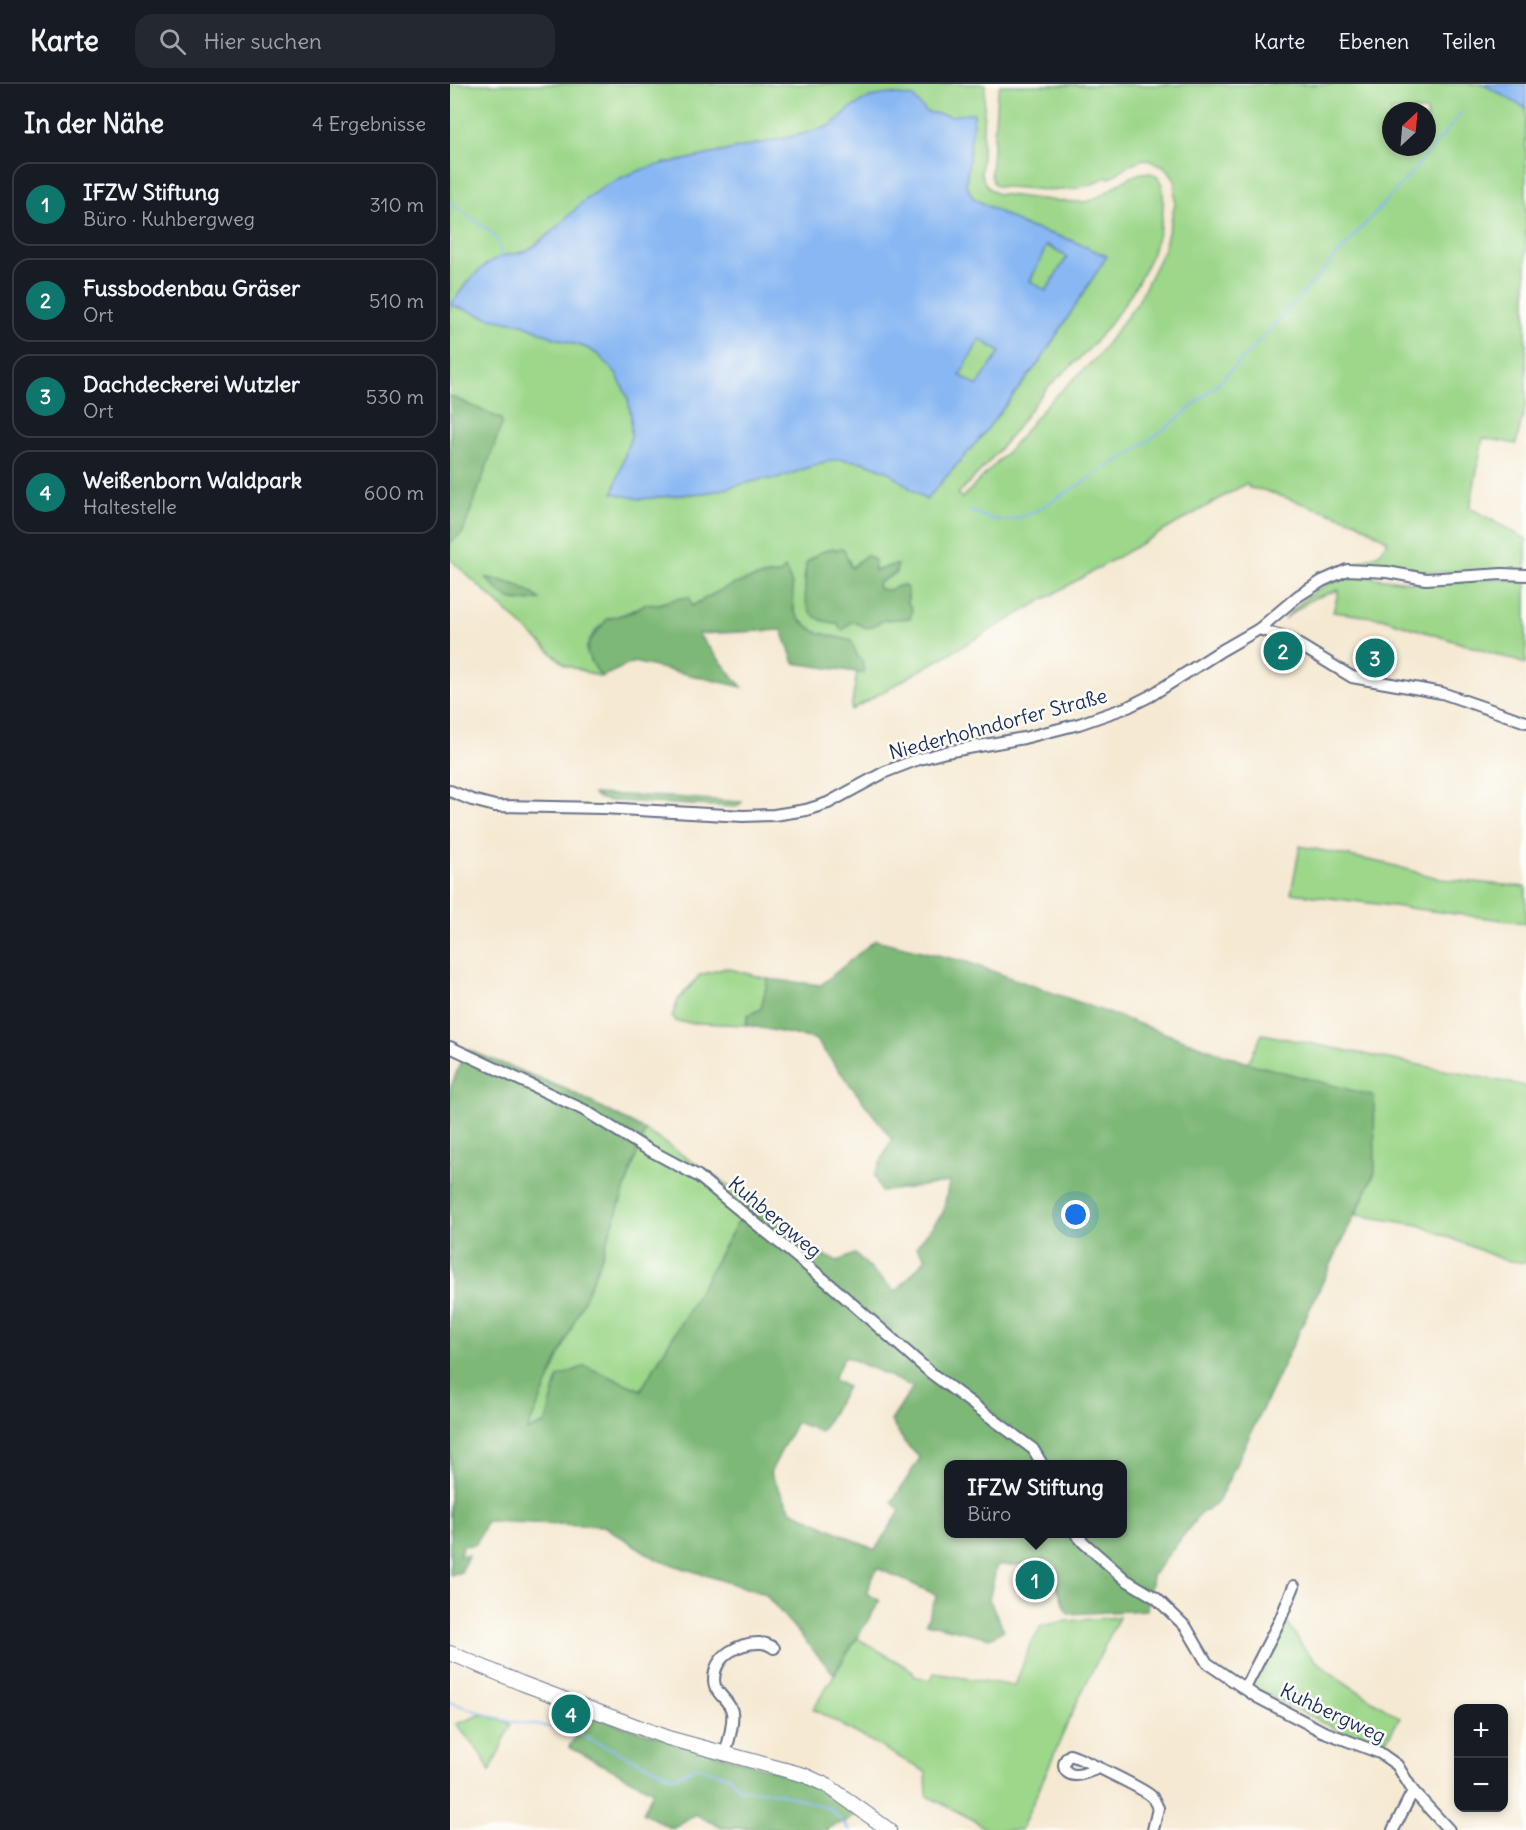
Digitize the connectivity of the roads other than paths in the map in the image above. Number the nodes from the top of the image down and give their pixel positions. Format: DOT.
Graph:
graph roads {
  1 [pos="1526,575"];
  2 [pos="1259,629"];
  3 [pos="1526,722"];
  4 [pos="450,790"];
  5 [pos="450,1047"];
  6 [pos="1040,1460"];
  7 [pos="1080,1538"];
  8 [pos="1294,1586"];
  9 [pos="774,1648"];
  10 [pos="450,1653"];
  11 [pos="1245,1688"];
  12 [pos="725,1755"];
  13 [pos="1099,1768"];
  14 [pos="1413,1791"];
  15 [pos="889,1830"];
  16 [pos="1153,1830"];
  17 [pos="1393,1830"];
  18 [pos="1449,1830"];
  1 -- 2 [label="street, Niederhohndorfer Straße"];
  2 -- 3 [label="street"];
  2 -- 4 [label="street, Niederhohndorfer Straße"];
  5 -- 6 [label="street, Kuhbergweg"];
  7 -- 11 [label="street, Kuhbergweg"];
  8 -- 11 [label="street"];
  9 -- 12 [label="street"];
  10 -- 12 [label="main road"];
  11 -- 14 [label="street, Kuhbergweg"];
  12 -- 15 [label="main road"];
  13 -- 16 [label="street"];
  14 -- 17 [label="street"];
  14 -- 18 [label="street, Kuhbergweg"];
}
